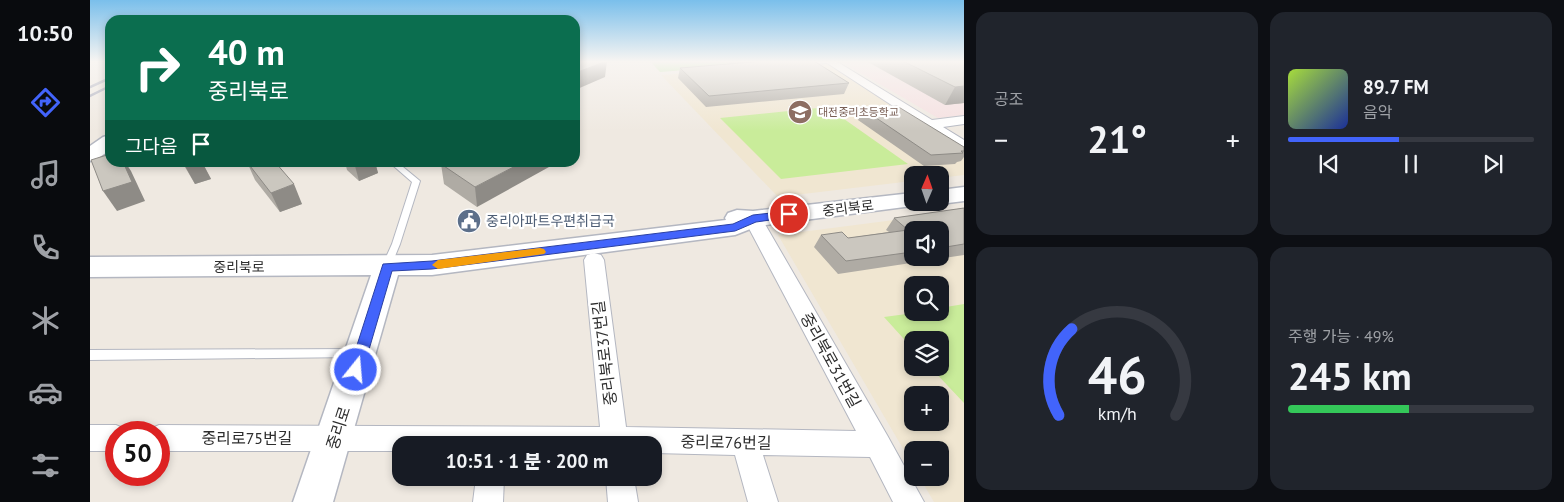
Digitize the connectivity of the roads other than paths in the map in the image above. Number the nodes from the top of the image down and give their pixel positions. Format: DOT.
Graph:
graph roads {
  1 [pos="865,84"];
  2 [pos="964,120"];
  3 [pos="930,124"];
  4 [pos="105,144"];
  5 [pos="964,146"];
  6 [pos="90,155"];
  7 [pos="398,167"];
  8 [pos="964,194"];
  9 [pos="949,196"];
  10 [pos="904,201"];
  11 [pos="753,219"];
  12 [pos="594,260"];
  13 [pos="90,267"];
  14 [pos="387,267"];
  15 [pos="361,352"];
  16 [pos="90,355"];
  17 [pos="614,436"];
  18 [pos="90,438"];
  19 [pos="105,438"];
  20 [pos="170,438"];
  21 [pos="335,438"];
  22 [pos="392,439"];
  23 [pos="662,442"];
  24 [pos="745,442"];
  25 [pos="878,444"];
  26 [pos="489,486"];
  27 [pos="621,486"];
  28 [pos="313,502"];
  29 [pos="488,502"];
  30 [pos="623,502"];
  31 [pos="763,502"];
  32 [pos="909,502"];
  1 -- 3 [label="street"];
  2 -- 3 [label="street"];
  3 -- 5 [label="street"];
  4 -- 6 [label="main road"];
  7 -- 14 [label="lane"];
  8 -- 9 [label="main road"];
  10 -- 11 [label="main road, 중리북로"];
  11 -- 14 [label="main road, 중리북로"];
  11 -- 25 [label="street, 중리북로31번길"];
  12 -- 17 [label="street, 중리북로37번길"];
  13 -- 14 [label="main road, 중리북로"];
  14 -- 15 [label="main road, 중리로"];
  15 -- 16 [label="lane"];
  15 -- 21 [label="main road, 중리로"];
  18 -- 19 [label="street"];
  20 -- 21 [label="street, 중리로75번길"];
  21 -- 22 [label="street, 중리로76번길"];
  21 -- 28 [label="main road, 중리로"];
  23 -- 24 [label="street, 중리로76번길"];
  24 -- 25 [label="street, 중리로76번길"];
  24 -- 31 [label="street"];
  25 -- 32 [label="street, 중리북로31번길"];
  26 -- 29 [label="street"];
  27 -- 30 [label="street"];
}
